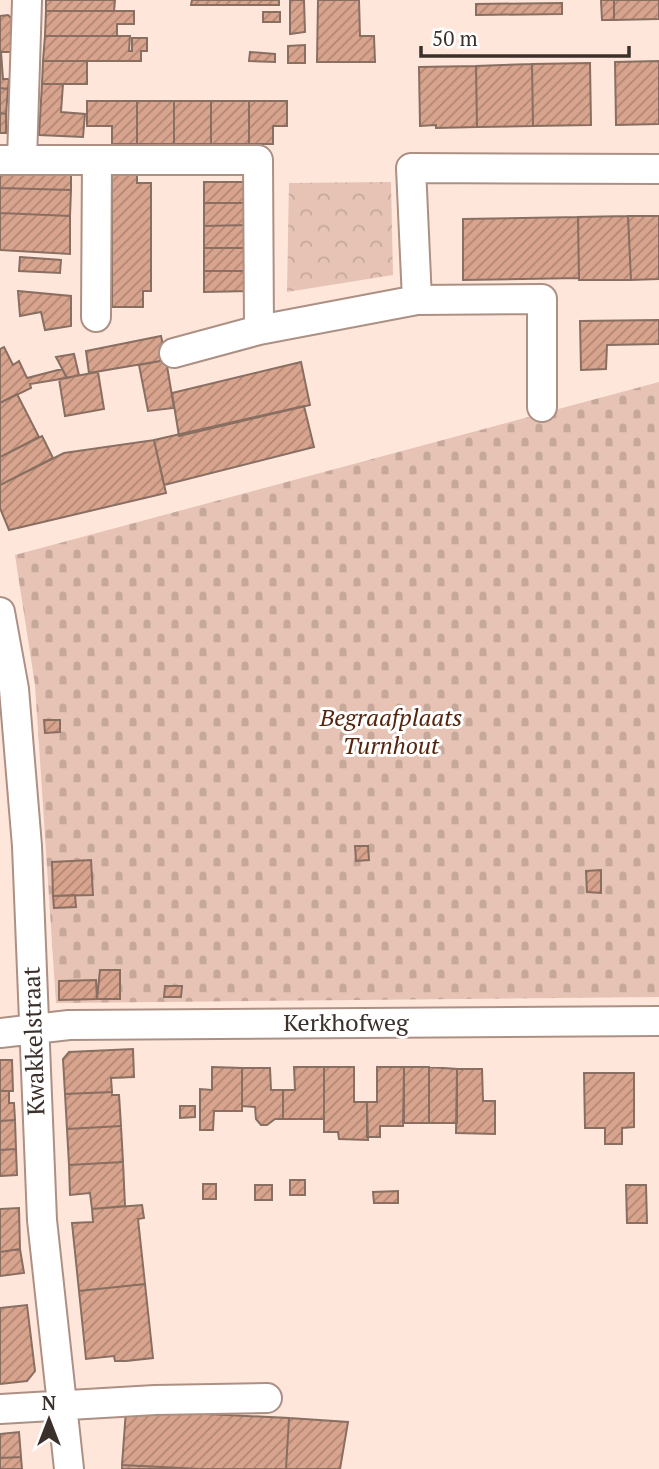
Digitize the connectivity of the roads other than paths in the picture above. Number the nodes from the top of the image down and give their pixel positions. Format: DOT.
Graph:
graph roads {
  1 [pos="27,0"];
  2 [pos="11,160"];
  3 [pos="91,160"];
  4 [pos="659,169"];
  5 [pos="417,300"];
  6 [pos="96,317"];
  7 [pos="259,330"];
  8 [pos="174,353"];
  9 [pos="542,407"];
  10 [pos="0,612"];
  11 [pos="659,1021"];
  12 [pos="33,1029"];
  13 [pos="0,1033"];
  14 [pos="267,1398"];
  15 [pos="60,1404"];
  16 [pos="0,1409"];
  17 [pos="69,1469"];
  1 -- 2 [label="street"];
  2 -- 3 [label="street"];
  3 -- 6 [label="street"];
  3 -- 7 [label="street"];
  4 -- 5 [label="street"];
  5 -- 7 [label="street"];
  5 -- 9 [label="street"];
  7 -- 8 [label="street"];
  10 -- 12 [label="street, Kwakkelstraat"];
  11 -- 12 [label="street, Kerkhofweg"];
  12 -- 13 [label="street, Kerkhofweg"];
  12 -- 15 [label="street, Kwakkelstraat"];
  14 -- 15 [label="street"];
  15 -- 16 [label="street"];
  15 -- 17 [label="street, Kwakkelstraat"];
}
